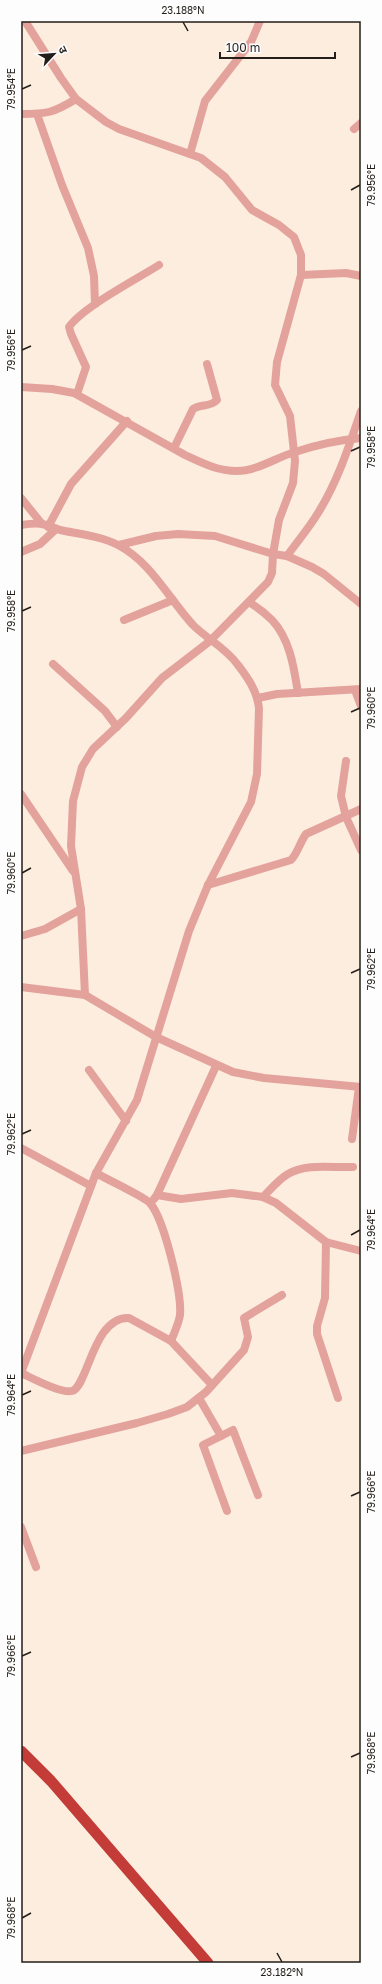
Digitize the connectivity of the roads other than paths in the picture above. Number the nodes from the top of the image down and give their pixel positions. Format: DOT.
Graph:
graph roads {
  1 [pos="26,21"];
  2 [pos="260,21"];
  3 [pos="76,99"];
  4 [pos="21,114"];
  5 [pos="37,114"];
  6 [pos="361,123"];
  7 [pos="354,129"];
  8 [pos="190,154"];
  9 [pos="159,265"];
  10 [pos="301,275"];
  11 [pos="361,276"];
  12 [pos="95,304"];
  13 [pos="207,364"];
  14 [pos="21,387"];
  15 [pos="77,394"];
  16 [pos="361,410"];
  17 [pos="127,421"];
  18 [pos="357,438"];
  19 [pos="174,448"];
  20 [pos="295,452"];
  21 [pos="21,498"];
  22 [pos="21,525"];
  23 [pos="49,527"];
  24 [pos="119,546"];
  25 [pos="21,552"];
  26 [pos="273,554"];
  27 [pos="287,556"];
  28 [pos="173,600"];
  29 [pos="249,602"];
  30 [pos="361,604"];
  31 [pos="124,620"];
  32 [pos="210,640"];
  33 [pos="53,664"];
  34 [pos="358,690"];
  35 [pos="298,693"];
  36 [pos="258,698"];
  37 [pos="361,706"];
  38 [pos="117,726"];
  39 [pos="346,761"];
  40 [pos="21,794"];
  41 [pos="361,809"];
  42 [pos="346,817"];
  43 [pos="361,850"];
  44 [pos="75,873"];
  45 [pos="208,885"];
  46 [pos="81,909"];
  47 [pos="21,936"];
  48 [pos="21,987"];
  49 [pos="85,995"];
  50 [pos="156,1037"];
  51 [pos="216,1066"];
  52 [pos="89,1070"];
  53 [pos="360,1087"];
  54 [pos="126,1121"];
  55 [pos="352,1139"];
  56 [pos="21,1148"];
  57 [pos="353,1168"];
  58 [pos="96,1173"];
  59 [pos="91,1186"];
  60 [pos="157,1195"];
  61 [pos="264,1197"];
  62 [pos="150,1202"];
  63 [pos="326,1242"];
  64 [pos="361,1251"];
  65 [pos="282,1295"];
  66 [pos="171,1341"];
  67 [pos="21,1373"];
  68 [pos="212,1385"];
  69 [pos="199,1398"];
  70 [pos="338,1398"];
  71 [pos="221,1436"];
  72 [pos="21,1451"];
  73 [pos="258,1495"];
  74 [pos="227,1511"];
  75 [pos="21,1528"];
  76 [pos="36,1567"];
  77 [pos="21,1751"];
  78 [pos="208,1963"];
  1 -- 3 [label="street"];
  2 -- 8 [label="street"];
  3 -- 5 [label="street"];
  3 -- 8 [label="street"];
  4 -- 5 [label="street"];
  5 -- 12 [label="street"];
  6 -- 7 [label="street"];
  8 -- 10 [label="street"];
  9 -- 12 [label="street"];
  10 -- 11 [label="street"];
  10 -- 20 [label="street"];
  12 -- 15 [label="street"];
  13 -- 19 [label="street"];
  14 -- 15 [label="street"];
  15 -- 17 [label="street"];
  16 -- 18 [label="street"];
  17 -- 19 [label="street"];
  17 -- 23 [label="street"];
  18 -- 20 [label="street"];
  18 -- 27 [label="street"];
  19 -- 20 [label="street"];
  20 -- 26 [label="street"];
  21 -- 23 [label="street"];
  22 -- 23 [label="street"];
  23 -- 24 [label="street"];
  23 -- 25 [label="street"];
  24 -- 26 [label="street"];
  24 -- 28 [label="street"];
  26 -- 27 [label="street"];
  26 -- 29 [label="street"];
  27 -- 30 [label="street"];
  28 -- 31 [label="street"];
  28 -- 32 [label="street"];
  29 -- 32 [label="street"];
  29 -- 35 [label="street"];
  32 -- 36 [label="street"];
  32 -- 38 [label="street"];
  33 -- 38 [label="street"];
  34 -- 35 [label="street"];
  34 -- 37 [label="street"];
  35 -- 36 [label="street"];
  36 -- 45 [label="street"];
  38 -- 44 [label="street"];
  39 -- 42 [label="street"];
  40 -- 44 [label="street"];
  41 -- 42 [label="street"];
  42 -- 43 [label="street"];
  42 -- 45 [label="street"];
  44 -- 46 [label="street"];
  45 -- 50 [label="street"];
  46 -- 47 [label="street"];
  46 -- 49 [label="street"];
  48 -- 49 [label="street"];
  49 -- 50 [label="street"];
  50 -- 51 [label="street"];
  50 -- 54 [label="street"];
  51 -- 53 [label="street"];
  51 -- 60 [label="street"];
  52 -- 54 [label="street"];
  53 -- 55 [label="street"];
  54 -- 58 [label="street"];
  56 -- 59 [label="street"];
  57 -- 61 [label="street"];
  58 -- 59 [label="street"];
  58 -- 62 [label="street"];
  59 -- 67 [label="street"];
  60 -- 61 [label="street"];
  60 -- 62 [label="street"];
  61 -- 63 [label="street"];
  62 -- 66 [label="street"];
  63 -- 64 [label="street"];
  63 -- 70 [label="street"];
  65 -- 68 [label="street"];
  66 -- 67 [label="street"];
  66 -- 68 [label="street"];
  68 -- 69 [label="street"];
  69 -- 71 [label="street"];
  69 -- 72 [label="street"];
  71 -- 73 [label="street"];
  71 -- 74 [label="street"];
  75 -- 76 [label="street"];
  77 -- 78 [label="highway"];
}
